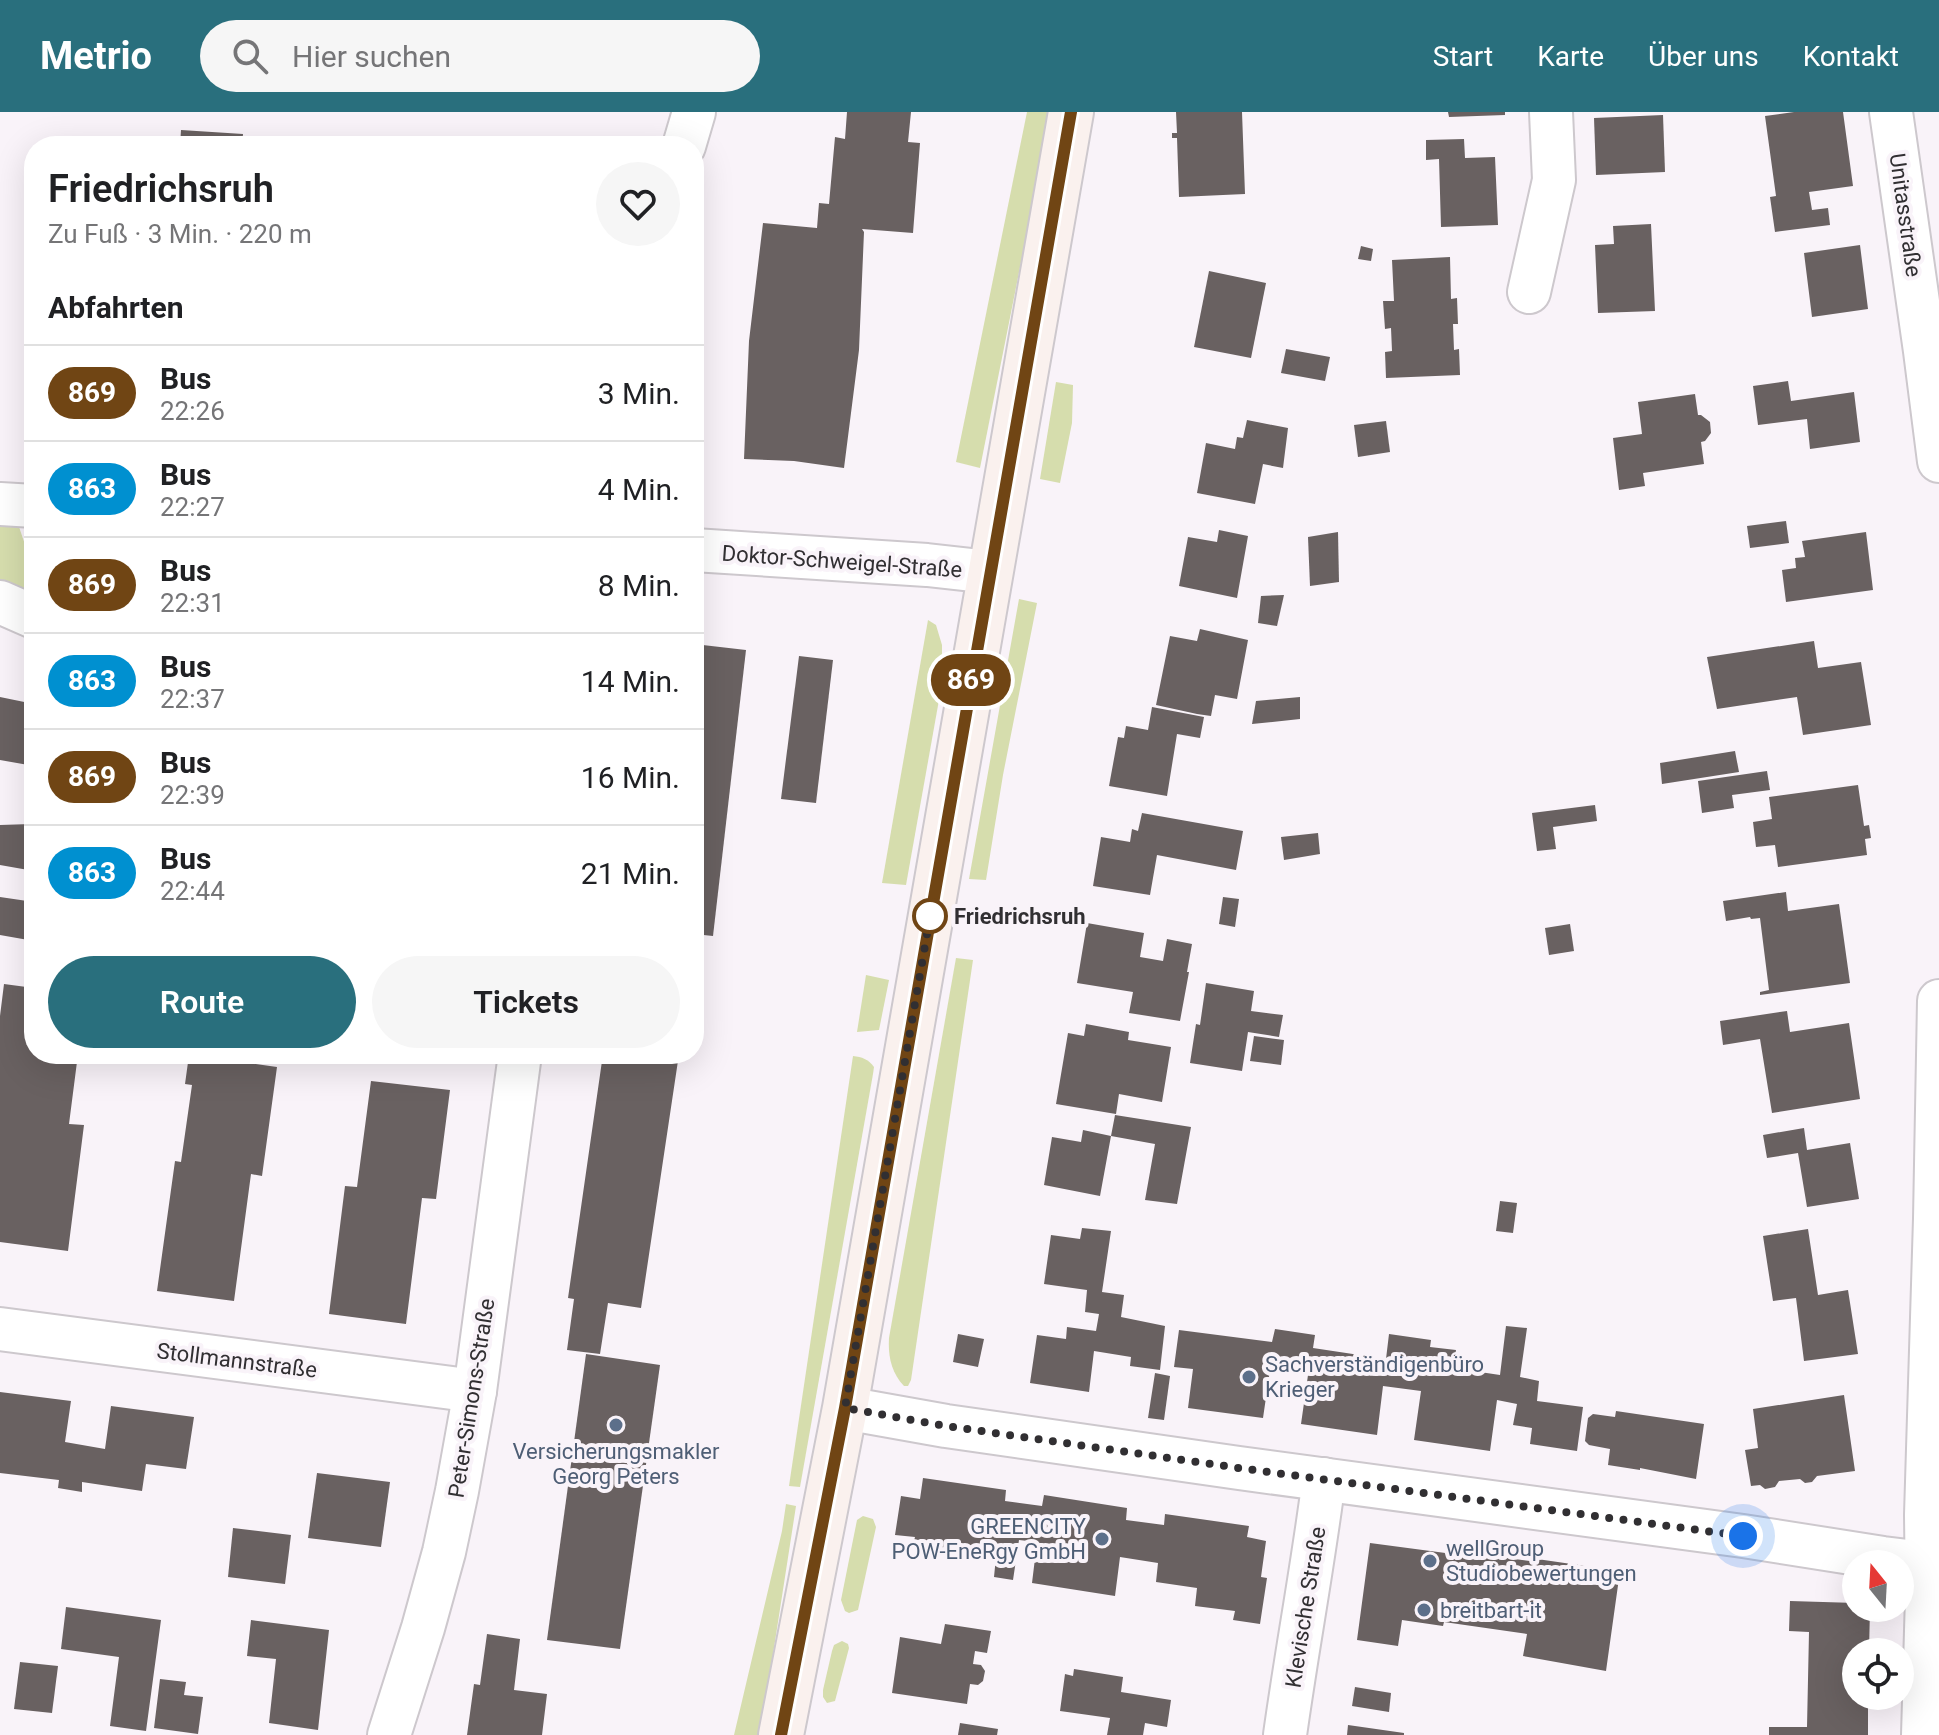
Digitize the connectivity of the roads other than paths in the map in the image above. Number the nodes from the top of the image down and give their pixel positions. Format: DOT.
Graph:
graph roads {
  1 [pos="694,112"];
  2 [pos="1071,112"];
  3 [pos="1551,112"];
  4 [pos="1891,112"];
  5 [pos="687,136"];
  6 [pos="1529,292"];
  7 [pos="1939,461"];
  8 [pos="0,504"];
  9 [pos="24,505"];
  10 [pos="704,551"];
  11 [pos="990,572"];
  12 [pos="0,602"];
  13 [pos="24,613"];
  14 [pos="1939,1001"];
  15 [pos="519,1064"];
  16 [pos="1937,1219"];
  17 [pos="0,1329"];
  18 [pos="475,1391"];
  19 [pos="845,1408"];
  20 [pos="1324,1479"];
  21 [pos="1933,1564"];
  22 [pos="389,1735"];
  23 [pos="781,1735"];
  24 [pos="1285,1735"];
  25 [pos="1923,1735"];
  1 -- 5 [label="street"];
  2 -- 11 [label="main road"];
  3 -- 6 [label="street"];
  4 -- 7 [label="street, Unitasstraße"];
  8 -- 9 [label="street"];
  10 -- 11 [label="street, Doktor-Schweigel-Straße"];
  11 -- 19 [label="main road"];
  12 -- 13 [label="street"];
  14 -- 16 [label="street"];
  15 -- 18 [label="street, Peter-Simons-Straße"];
  16 -- 21 [label="street"];
  17 -- 18 [label="street, Stollmannstraße"];
  18 -- 22 [label="street, Peter-Simons-Straße"];
  19 -- 20 [label="street"];
  19 -- 23 [label="main road"];
  20 -- 21 [label="street"];
  20 -- 24 [label="street, Klevische Straße"];
  21 -- 25 [label="street"];
}
